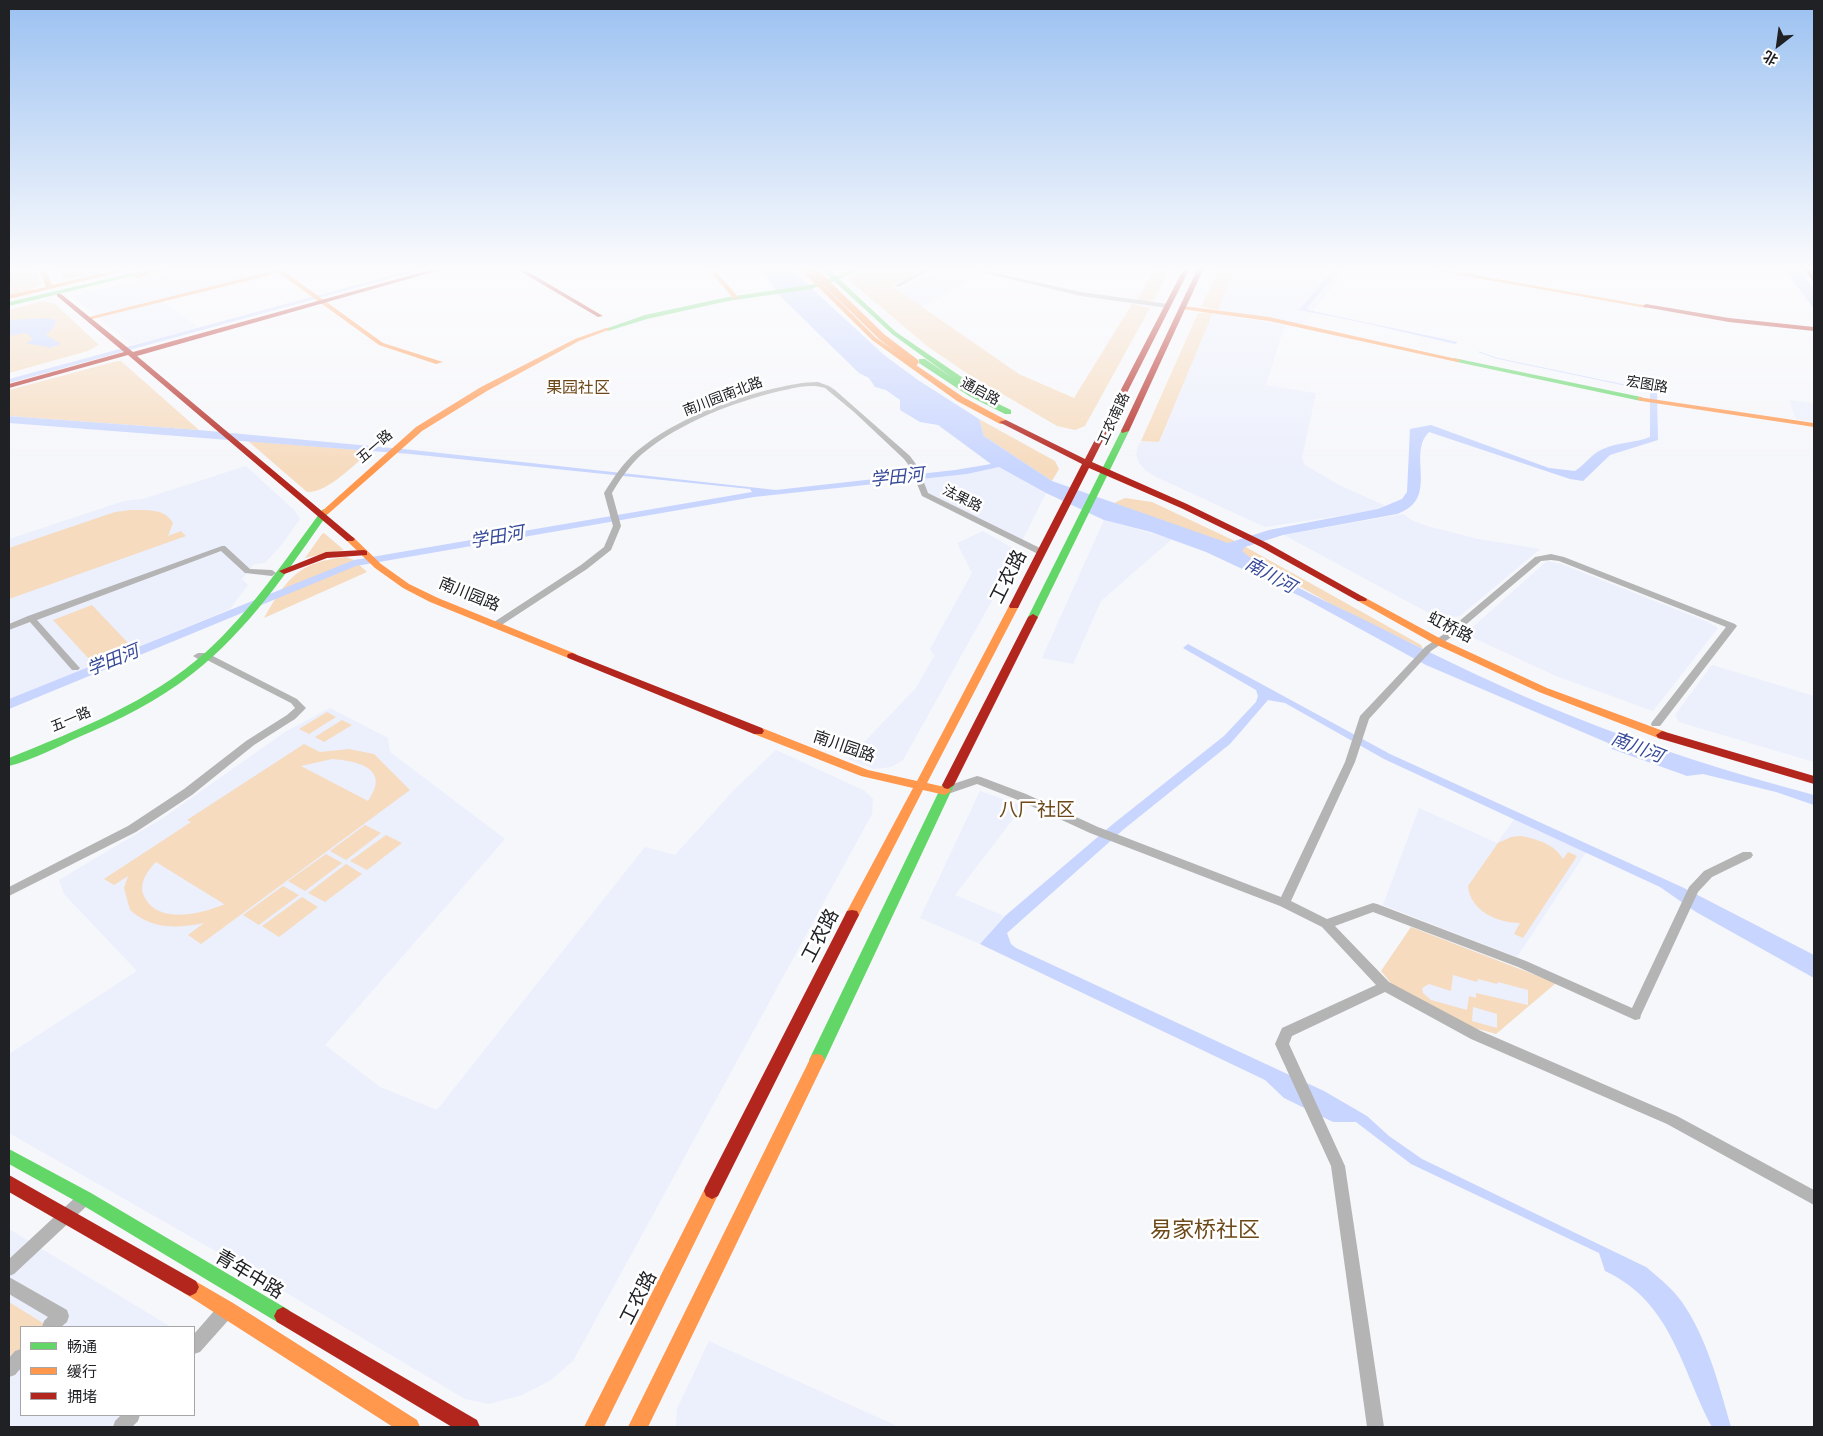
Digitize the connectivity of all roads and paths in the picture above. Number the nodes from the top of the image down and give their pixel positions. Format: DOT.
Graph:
graph roads {
  1 [pos="109,337"];
  2 [pos="181,337"];
  3 [pos="371,337"];
  4 [pos="586,337"];
  5 [pos="872,337"];
  6 [pos="882,337"];
  7 [pos="890,337"];
  8 [pos="901,337"];
  9 [pos="1152,337"];
  10 [pos="1169,337"];
  11 [pos="1353,337"];
  12 [pos="125,351"];
  13 [pos="439,362"];
  14 [pos="918,362"];
  15 [pos="9,376"];
  16 [pos="9,386"];
  17 [pos="826,386"];
  18 [pos="1008,412"];
  19 [pos="994,416"];
  20 [pos="1814,425"];
  21 [pos="1089,460"];
  22 [pos="1108,468"];
  23 [pos="320,513"];
  24 [pos="1041,552"];
  25 [pos="366,555"];
  26 [pos="276,573"];
  27 [pos="31,618"];
  28 [pos="497,624"];
  29 [pos="9,627"];
  30 [pos="1443,639"];
  31 [pos="202,656"];
  32 [pos="75,668"];
  33 [pos="1656,724"];
  34 [pos="9,756"];
  35 [pos="9,762"];
  36 [pos="1814,771"];
  37 [pos="1814,780"];
  38 [pos="920,786"];
  39 [pos="945,791"];
  40 [pos="1747,855"];
  41 [pos="9,892"];
  42 [pos="1284,903"];
  43 [pos="1326,924"];
  44 [pos="1385,986"];
  45 [pos="9,1156"];
  46 [pos="9,1183"];
  47 [pos="85,1198"];
  48 [pos="1814,1198"];
  49 [pos="65,1216"];
  50 [pos="9,1269"];
  51 [pos="9,1285"];
  52 [pos="227,1309"];
  53 [pos="51,1326"];
  54 [pos="195,1345"];
  55 [pos="20,1357"];
  56 [pos="9,1369"];
  57 [pos="131,1416"];
  58 [pos="121,1427"];
  59 [pos="410,1427"];
  60 [pos="470,1427"];
  61 [pos="594,1427"];
  62 [pos="638,1427"];
  63 [pos="1375,1427"];
  1 -- 12 [label="main road, 南川园路"];
  2 -- 12 [label="main road"];
  3 -- 13 [label="main road"];
  4 -- 23 [label="main road, 五一路"];
  5 -- 19 [label="main road, 通启路"];
  6 -- 14 [label="main road, bridge"];
  7 -- 14 [label="main road"];
  8 -- 18 [label="main road, 通启路"];
  9 -- 21 [label="main road, 工农南路"];
  10 -- 22 [label="main road, 工农南路"];
  11 -- 20 [label="main road, 宏图路"];
  12 -- 15 [label="main road"];
  12 -- 16 [label="main road"];
  12 -- 23 [label="main road, 南川园路"];
  14 -- 18 [label="main road"];
  14 -- 19 [label="main road"];
  17 -- 24 [label="street, 法果路"];
  17 -- 28 [label="street, 南川园南北路"];
  18 -- 21 [label="main road, 通启路"];
  19 -- 21 [label="main road, 通启路"];
  21 -- 22 [label="main road, 虹桥路"];
  21 -- 24 [label="main road, 工农路"];
  22 -- 30 [label="main road, 虹桥路"];
  22 -- 39 [label="main road"];
  23 -- 25 [label="main road, 南川园路"];
  23 -- 26 [label="main road, 五一路"];
  24 -- 38 [label="main road, 工农路"];
  25 -- 26 [label="main road"];
  25 -- 28 [label="main road, 南川园路"];
  26 -- 27 [label="street"];
  26 -- 31 [label="main road, 五一路"];
  26 -- 31 [label="main road, 五一路"];
  27 -- 29 [label="street"];
  27 -- 32 [label="street"];
  28 -- 38 [label="main road, 南川园路"];
  30 -- 33 [label="main road, 虹桥路"];
  30 -- 33 [label="street"];
  30 -- 37 [label="main road, 虹桥路"];
  30 -- 42 [label="street"];
  31 -- 34 [label="main road, 五一路"];
  31 -- 35 [label="main road, 五一路"];
  31 -- 41 [label="street"];
  33 -- 36 [label="main road, 虹桥路"];
  38 -- 39 [label="main road, 南川园路"];
  38 -- 61 [label="main road, 工农路"];
  39 -- 42 [label="street"];
  39 -- 62 [label="main road"];
  40 -- 43 [label="street"];
  42 -- 43 [label="street"];
  43 -- 44 [label="street"];
  44 -- 48 [label="street"];
  44 -- 63 [label="street"];
  45 -- 47 [label="main road, 青年中路"];
  46 -- 49 [label="main road"];
  47 -- 49 [label="street"];
  47 -- 60 [label="main road, 青年中路"];
  49 -- 50 [label="street"];
  49 -- 52 [label="main road"];
  51 -- 53 [label="street"];
  52 -- 54 [label="street"];
  52 -- 59 [label="main road"];
  55 -- 56 [label="street"];
  57 -- 58 [label="street"];
}
